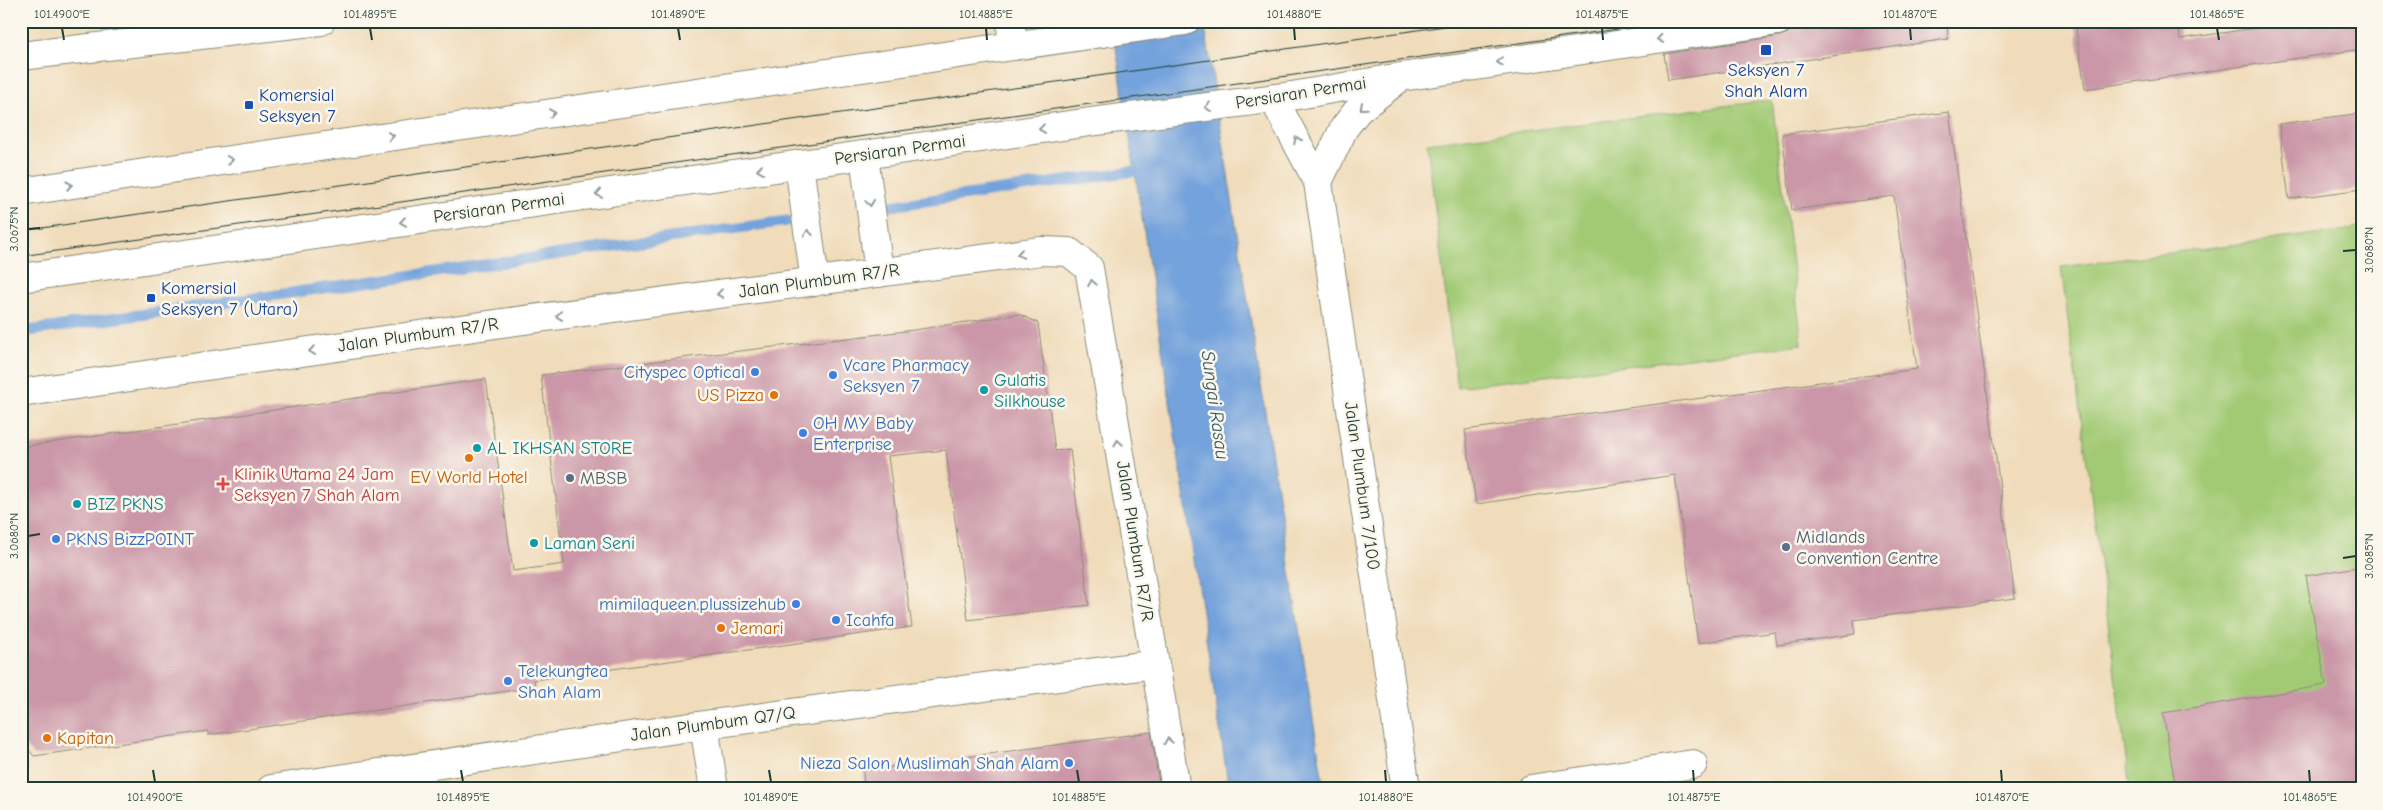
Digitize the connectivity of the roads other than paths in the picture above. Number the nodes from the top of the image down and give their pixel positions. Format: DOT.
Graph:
graph roads {
  1 [pos="321,21"];
  2 [pos="1185,21"];
  3 [pos="1778,21"];
  4 [pos="1012,33"];
  5 [pos="21,56"];
  6 [pos="1401,77"];
  7 [pos="1265,99"];
  8 [pos="864,155"];
  9 [pos="800,164"];
  10 [pos="1318,182"];
  11 [pos="21,192"];
  12 [pos="879,273"];
  13 [pos="21,278"];
  14 [pos="814,282"];
  15 [pos="21,393"];
  16 [pos="1155,664"];
  17 [pos="704,725"];
  18 [pos="1693,764"];
  19 [pos="271,789"];
  20 [pos="714,789"];
  21 [pos="1176,789"];
  22 [pos="1406,789"];
  23 [pos="1531,789"];
  1 -- 5 [label="street"];
  2 -- 4 [label="street"];
  3 -- 6 [label="street, Persiaran Permai, one-way"];
  11 -- 4 [label="street, one-way"];
  6 -- 7 [label="street, Persiaran Permai"];
  6 -- 10 [label="street, one-way"];
  7 -- 8 [label="street, Persiaran Permai, one-way"];
  10 -- 7 [label="street, one-way"];
  8 -- 9 [label="street, Persiaran Permai"];
  8 -- 12 [label="street, one-way"];
  9 -- 13 [label="street, Persiaran Permai, one-way"];
  14 -- 9 [label="street, one-way"];
  10 -- 22 [label="street, Jalan Plumbum 7/100"];
  12 -- 14 [label="street, Jalan Plumbum R7/R"];
  16 -- 12 [label="street, Jalan Plumbum R7/R, one-way"];
  14 -- 15 [label="street, Jalan Plumbum R7/R, one-way"];
  16 -- 17 [label="street, Jalan Plumbum Q7/Q"];
  21 -- 16 [label="street, Jalan Plumbum R7/R, one-way"];
  17 -- 19 [label="street, Jalan Plumbum Q7/Q"];
  17 -- 20 [label="street"];
  18 -- 23 [label="street"];
}
